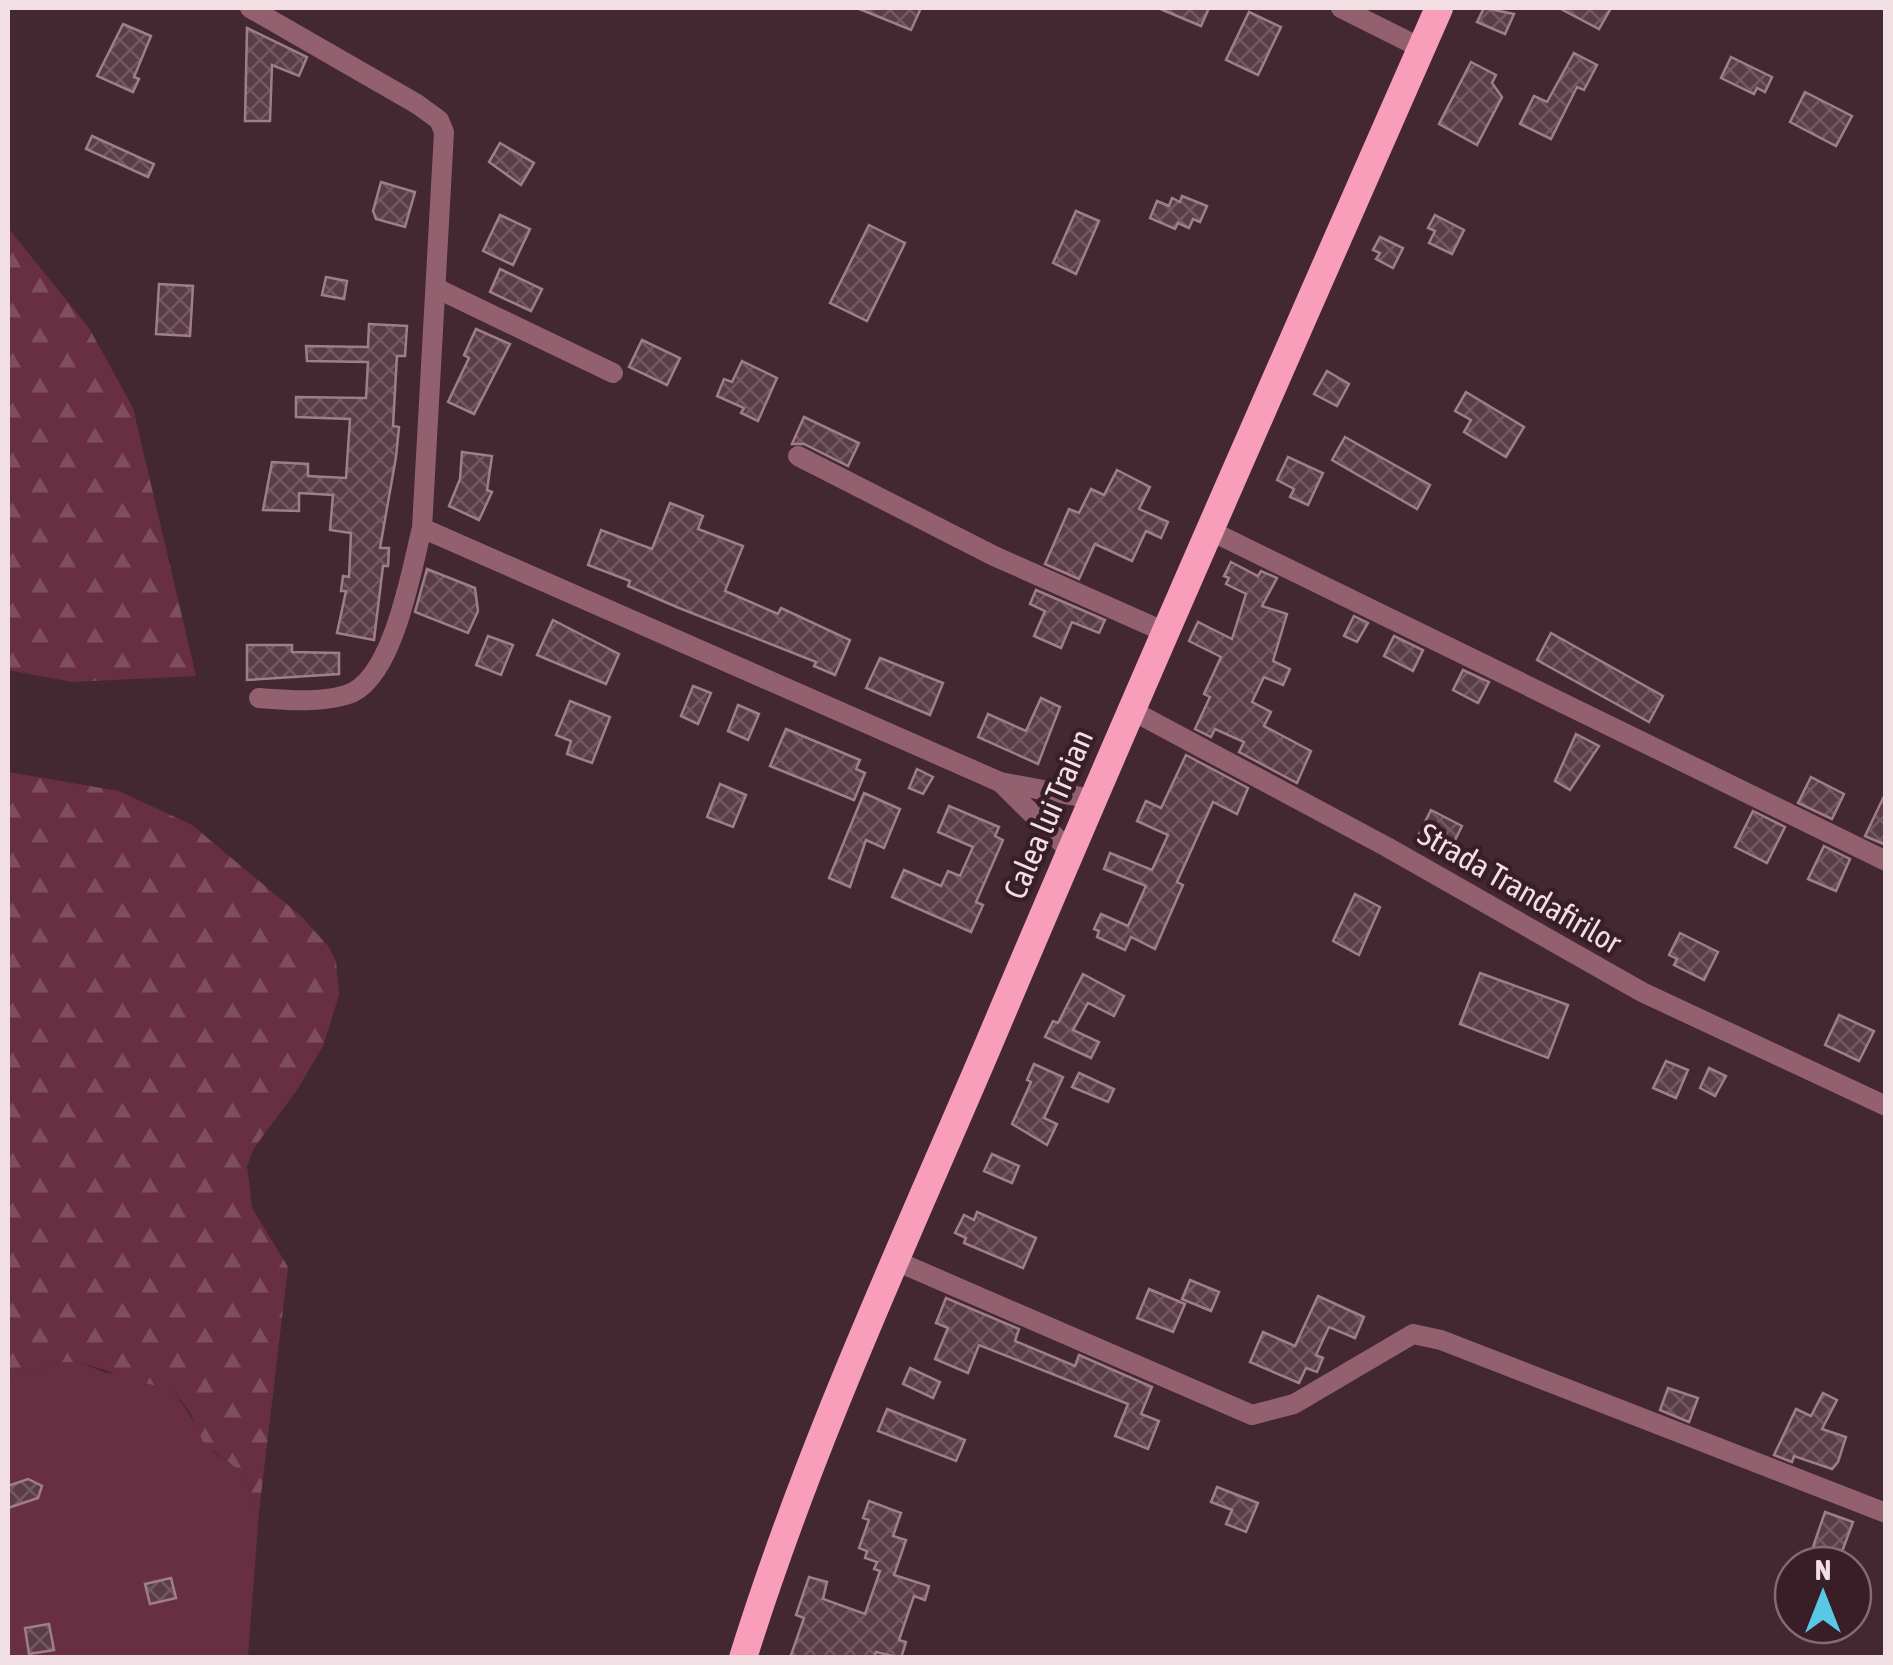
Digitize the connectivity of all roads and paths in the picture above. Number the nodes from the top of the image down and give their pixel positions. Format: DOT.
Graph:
graph roads {
  1 [pos="250,8"];
  2 [pos="1340,8"];
  3 [pos="1439,8"];
  4 [pos="1421,48"];
  5 [pos="436,288"];
  6 [pos="613,373"];
  7 [pos="798,456"];
  8 [pos="422,528"];
  9 [pos="1210,530"];
  10 [pos="1165,632"];
  11 [pos="259,698"];
  12 [pos="1130,710"];
  13 [pos="1000,782"];
  14 [pos="1092,799"];
  15 [pos="1070,851"];
  16 [pos="1886,861"];
  17 [pos="1886,1106"];
  18 [pos="896,1261"];
  19 [pos="1886,1514"];
  20 [pos="743,1658"];
  1 -- 5 [label="street"];
  2 -- 4 [label="street"];
  3 -- 4 [label="highway, Calea lui Traian"];
  4 -- 9 [label="highway, Calea lui Traian"];
  5 -- 6 [label="street"];
  5 -- 8 [label="street"];
  7 -- 10 [label="street"];
  8 -- 11 [label="street"];
  8 -- 13 [label="street"];
  9 -- 10 [label="highway, Calea lui Traian"];
  9 -- 16 [label="street"];
  10 -- 12 [label="highway, Calea lui Traian"];
  12 -- 14 [label="highway, Calea lui Traian"];
  12 -- 17 [label="street, Strada Trandafirilor"];
  13 -- 14 [label="street"];
  13 -- 15 [label="street"];
  14 -- 15 [label="highway, Calea lui Traian"];
  15 -- 18 [label="highway, Calea lui Traian"];
  18 -- 19 [label="street"];
  18 -- 20 [label="highway, Calea lui Traian"];
}
